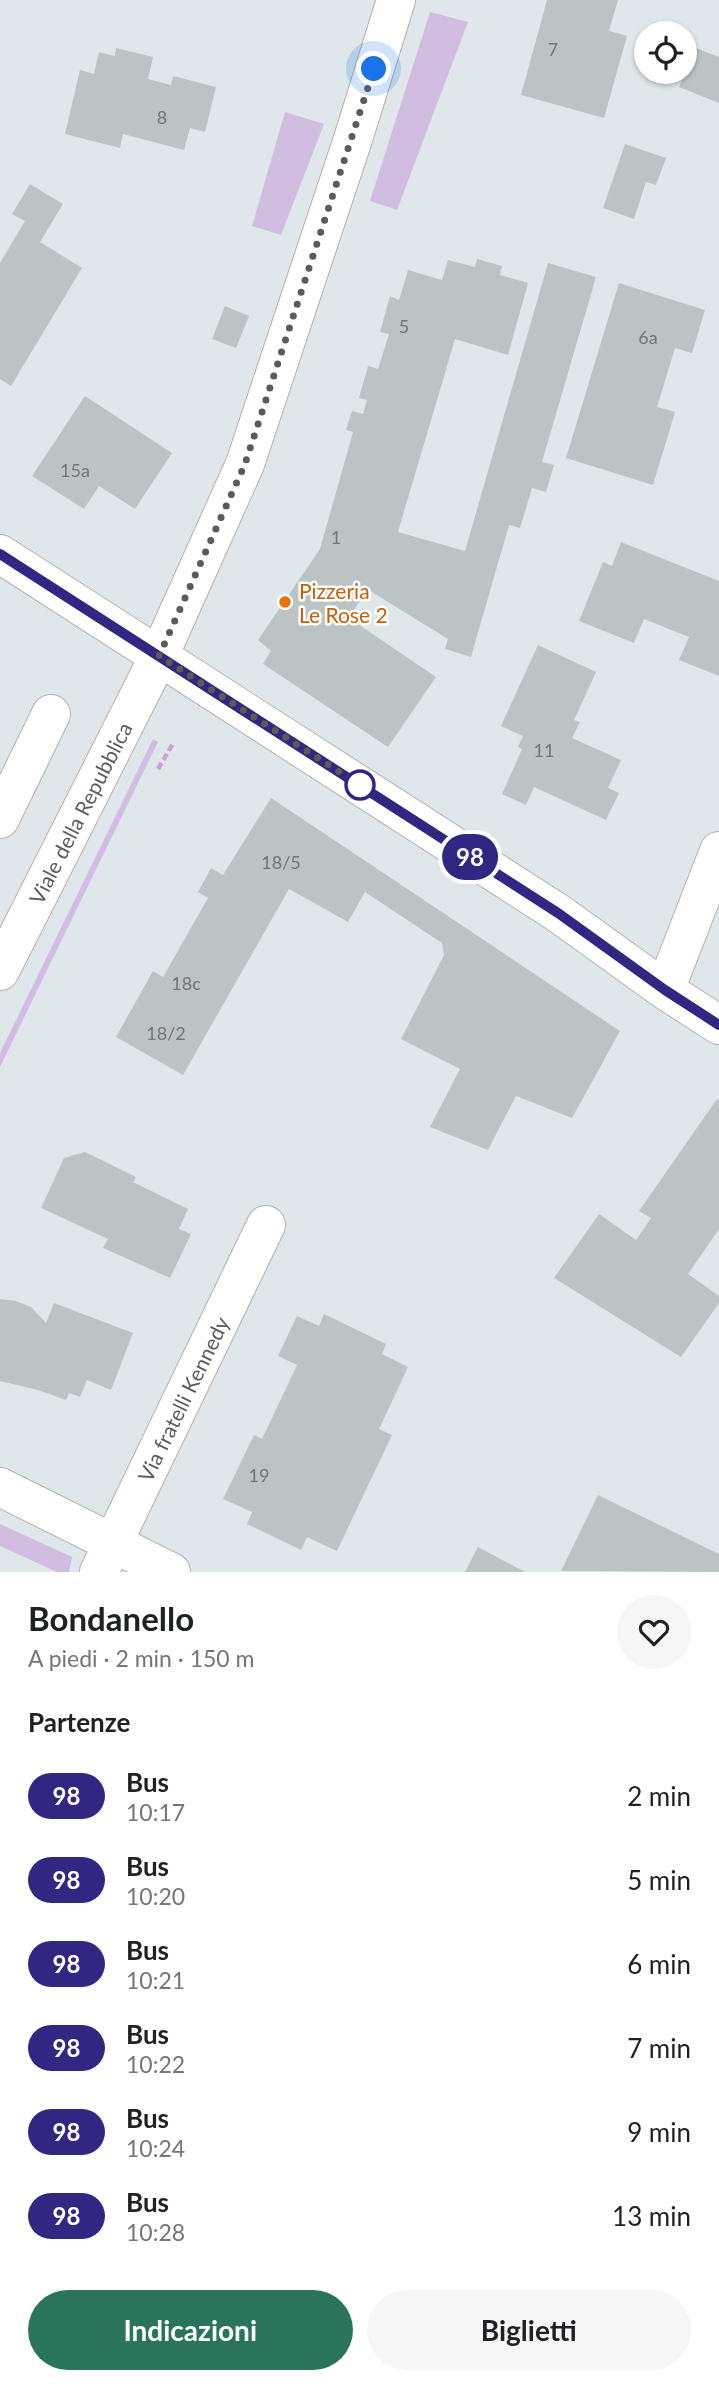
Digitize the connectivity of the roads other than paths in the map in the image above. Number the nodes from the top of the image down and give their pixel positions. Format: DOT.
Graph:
graph roads {
  1 [pos="396,0"];
  2 [pos="0,554"];
  3 [pos="159,656"];
  4 [pos="51,714"];
  5 [pos="0,819"];
  6 [pos="719,851"];
  7 [pos="0,971"];
  8 [pos="665,990"];
  9 [pos="719,1025"];
  10 [pos="266,1225"];
  11 [pos="0,1487"];
  12 [pos="106,1557"];
  13 [pos="171,1572"];
  1 -- 3 [label="street, Viale della Repubblica"];
  2 -- 3 [label="street"];
  3 -- 7 [label="street, Viale della Repubblica"];
  3 -- 8 [label="street"];
  4 -- 5 [label="street"];
  6 -- 8 [label="street"];
  8 -- 9 [label="street"];
  10 -- 12 [label="street, Via fratelli Kennedy"];
  11 -- 12 [label="street"];
  12 -- 13 [label="street"];
}
